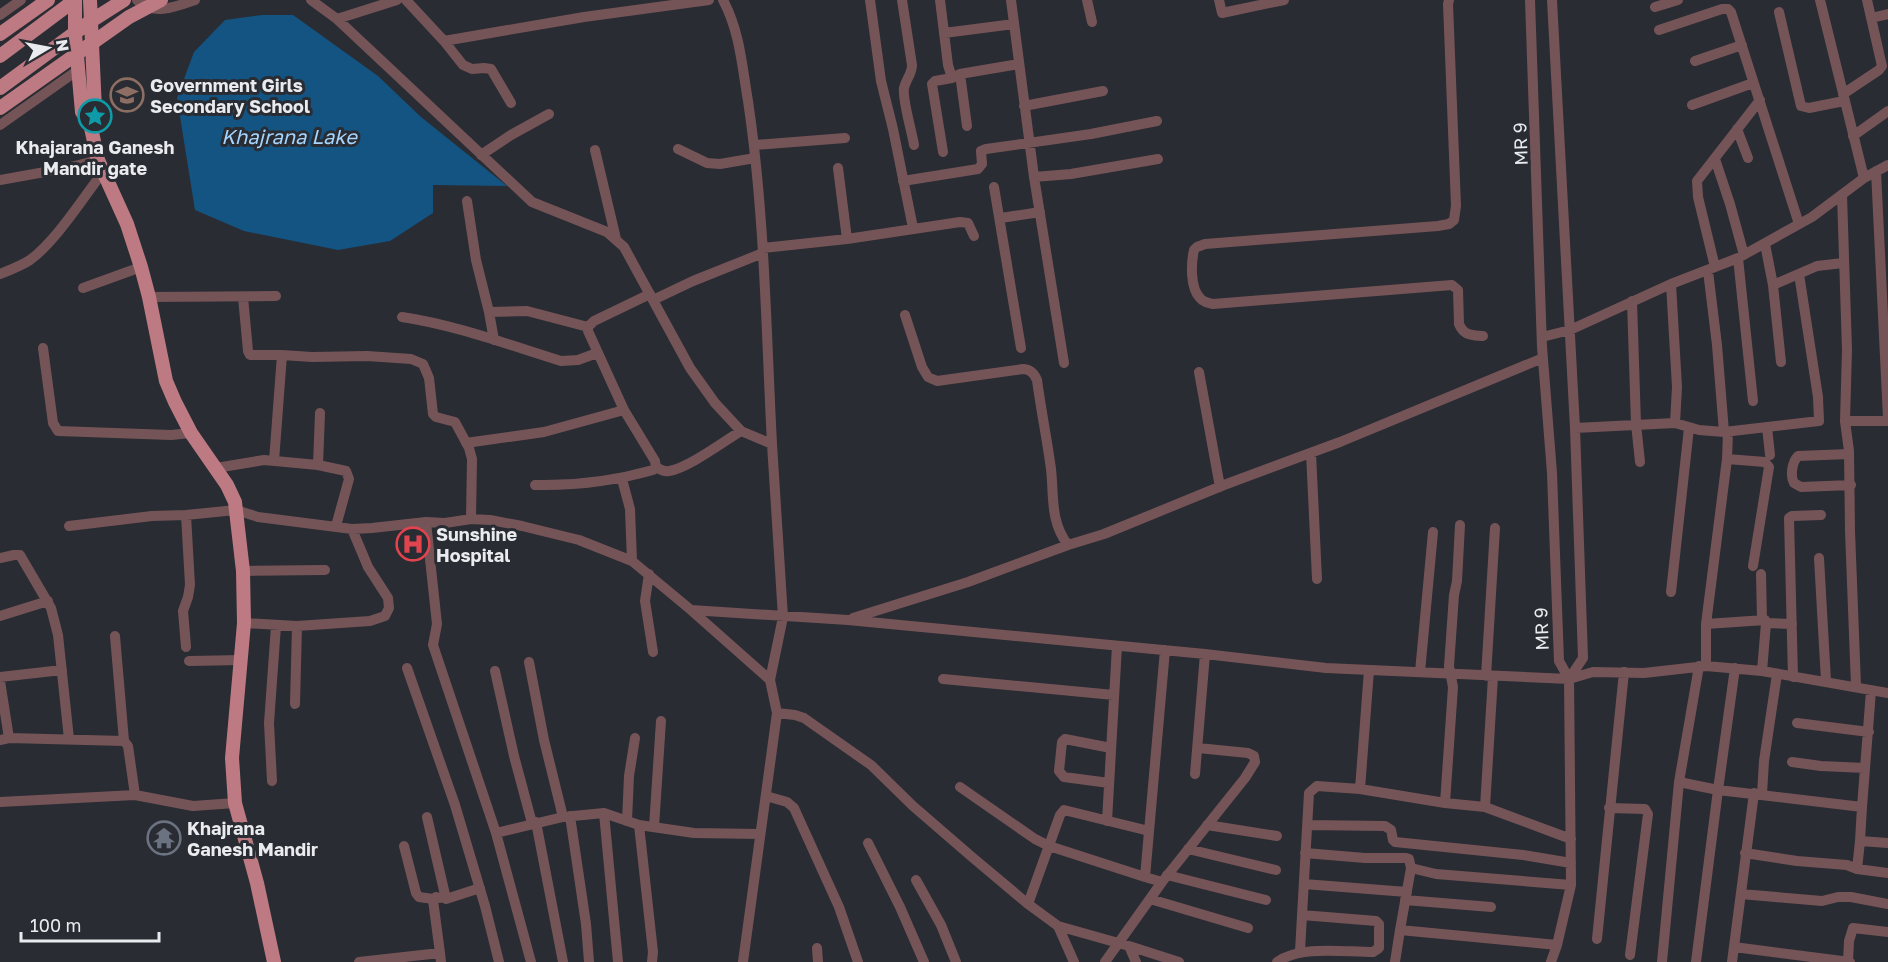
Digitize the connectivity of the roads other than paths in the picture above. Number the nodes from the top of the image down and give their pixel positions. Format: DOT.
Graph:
graph roads {
  1 [pos="21,0"];
  2 [pos="48,0"];
  3 [pos="75,0"];
  4 [pos="90,0"];
  5 [pos="124,0"];
  6 [pos="136,0"];
  7 [pos="161,0"];
  8 [pos="195,0"];
  9 [pos="312,0"];
  10 [pos="397,0"];
  11 [pos="406,0"];
  12 [pos="709,0"];
  13 [pos="723,0"];
  14 [pos="870,0"];
  15 [pos="902,0"];
  16 [pos="940,0"];
  17 [pos="1011,0"];
  18 [pos="1088,0"];
  19 [pos="1219,0"];
  20 [pos="1284,0"];
  21 [pos="1449,0"];
  22 [pos="1530,0"];
  23 [pos="1552,0"];
  24 [pos="1678,0"];
  25 [pos="1820,0"];
  26 [pos="1867,0"];
  27 [pos="1718,5"];
  28 [pos="1655,7"];
  29 [pos="1779,12"];
  30 [pos="1888,14"];
  31 [pos="0,15"];
  32 [pos="1871,18"];
  33 [pos="337,19"];
  34 [pos="92,21"];
  35 [pos="1092,22"];
  36 [pos="1014,24"];
  37 [pos="1659,30"];
  38 [pos="944,33"];
  39 [pos="0,34"];
  40 [pos="75,34"];
  41 [pos="444,41"];
  42 [pos="1742,45"];
  43 [pos="0,56"];
  44 [pos="1695,61"];
  45 [pos="1019,64"];
  46 [pos="1885,66"];
  47 [pos="78,70"];
  48 [pos="956,76"];
  49 [pos="1753,83"];
  50 [pos="0,88"];
  51 [pos="1103,91"];
  52 [pos="1843,97"];
  53 [pos="1760,100"];
  54 [pos="511,103"];
  55 [pos="1692,105"];
  56 [pos="1024,106"];
  57 [pos="0,108"];
  58 [pos="1888,111"];
  59 [pos="549,114"];
  60 [pos="1157,121"];
  61 [pos="90,123"];
  62 [pos="0,125"];
  63 [pos="967,126"];
  64 [pos="1737,129"];
  65 [pos="1853,136"];
  66 [pos="846,138"];
  67 [pos="1030,144"];
  68 [pos="755,145"];
  69 [pos="914,145"];
  70 [pos="678,149"];
  71 [pos="595,150"];
  72 [pos="943,152"];
  73 [pos="481,155"];
  74 [pos="755,158"];
  75 [pos="1748,158"];
  76 [pos="1158,159"];
  77 [pos="1715,159"];
  78 [pos="1888,165"];
  79 [pos="100,166"];
  80 [pos="838,168"];
  81 [pos="1876,171"];
  82 [pos="1034,177"];
  83 [pos="1864,178"];
  84 [pos="0,180"];
  85 [pos="903,181"];
  86 [pos="994,187"];
  87 [pos="1842,195"];
  88 [pos="467,201"];
  89 [pos="1040,212"];
  90 [pos="1001,218"];
  91 [pos="1884,223"];
  92 [pos="1799,224"];
  93 [pos="913,228"];
  94 [pos="974,236"];
  95 [pos="616,239"];
  96 [pos="848,239"];
  97 [pos="1765,244"];
  98 [pos="763,251"];
  99 [pos="1741,257"];
  100 [pos="1844,263"];
  101 [pos="141,267"];
  102 [pos="1711,269"];
  103 [pos="0,274"];
  104 [pos="1799,274"];
  105 [pos="1671,284"];
  106 [pos="1773,285"];
  107 [pos="83,288"];
  108 [pos="276,296"];
  109 [pos="149,297"];
  110 [pos="243,297"];
  111 [pos="651,297"];
  112 [pos="1632,301"];
  113 [pos="489,312"];
  114 [pos="905,315"];
  115 [pos="402,317"];
  116 [pos="588,327"];
  117 [pos="1570,330"];
  118 [pos="1483,336"];
  119 [pos="1542,337"];
  120 [pos="494,340"];
  121 [pos="43,348"];
  122 [pos="1021,348"];
  123 [pos="597,353"];
  124 [pos="282,355"];
  125 [pos="1543,358"];
  126 [pos="1781,362"];
  127 [pos="1064,363"];
  128 [pos="1199,372"];
  129 [pos="1753,401"];
  130 [pos="624,410"];
  131 [pos="320,413"];
  132 [pos="1888,419"];
  133 [pos="1845,421"];
  134 [pos="1675,423"];
  135 [pos="1636,424"];
  136 [pos="1767,427"];
  137 [pos="1575,428"];
  138 [pos="1689,428"];
  139 [pos="741,431"];
  140 [pos="1726,432"];
  141 [pos="191,433"];
  142 [pos="466,443"];
  143 [pos="772,444"];
  144 [pos="1311,453"];
  145 [pos="1849,454"];
  146 [pos="1770,455"];
  147 [pos="1727,459"];
  148 [pos="274,461"];
  149 [pos="1640,462"];
  150 [pos="318,465"];
  151 [pos="656,467"];
  152 [pos="216,468"];
  153 [pos="622,479"];
  154 [pos="535,485"];
  155 [pos="1851,485"];
  156 [pos="1220,487"];
  157 [pos="236,510"];
  158 [pos="186,515"];
  159 [pos="1821,515"];
  160 [pos="471,519"];
  161 [pos="426,522"];
  162 [pos="1460,525"];
  163 [pos="69,526"];
  164 [pos="336,526"];
  165 [pos="1495,528"];
  166 [pos="352,529"];
  167 [pos="1433,532"];
  168 [pos="1068,545"];
  169 [pos="0,558"];
  170 [pos="1819,558"];
  171 [pos="632,561"];
  172 [pos="1753,566"];
  173 [pos="325,570"];
  174 [pos="243,571"];
  175 [pos="650,574"];
  176 [pos="1761,574"];
  177 [pos="1317,579"];
  178 [pos="1671,592"];
  179 [pos="48,601"];
  180 [pos="691,610"];
  181 [pos="0,616"];
  182 [pos="783,617"];
  183 [pos="848,620"];
  184 [pos="1764,621"];
  185 [pos="244,622"];
  186 [pos="1706,624"];
  187 [pos="1792,624"];
  188 [pos="276,626"];
  189 [pos="297,626"];
  190 [pos="115,636"];
  191 [pos="1118,646"];
  192 [pos="186,647"];
  193 [pos="1165,650"];
  194 [pos="653,652"];
  195 [pos="1205,654"];
  196 [pos="242,660"];
  197 [pos="189,661"];
  198 [pos="529,662"];
  199 [pos="1702,666"];
  200 [pos="407,668"];
  201 [pos="1735,668"];
  202 [pos="62,670"];
  203 [pos="1369,670"];
  204 [pos="495,671"];
  205 [pos="1762,671"];
  206 [pos="1420,672"];
  207 [pos="1624,672"];
  208 [pos="1450,674"];
  209 [pos="1777,674"];
  210 [pos="1490,676"];
  211 [pos="1794,677"];
  212 [pos="0,679"];
  213 [pos="943,679"];
  214 [pos="1569,679"];
  215 [pos="770,680"];
  216 [pos="1826,681"];
  217 [pos="1856,687"];
  218 [pos="1871,690"];
  219 [pos="1888,693"];
  220 [pos="1114,695"];
  221 [pos="295,704"];
  222 [pos="777,713"];
  223 [pos="661,721"];
  224 [pos="1797,723"];
  225 [pos="1869,732"];
  226 [pos="635,738"];
  227 [pos="4,739"];
  228 [pos="69,739"];
  229 [pos="124,741"];
  230 [pos="1112,748"];
  231 [pos="1198,748"];
  232 [pos="1792,762"];
  233 [pos="1865,768"];
  234 [pos="1196,774"];
  235 [pos="272,781"];
  236 [pos="1679,782"];
  237 [pos="1109,783"];
  238 [pos="960,787"];
  239 [pos="1360,789"];
  240 [pos="1718,790"];
  241 [pos="1758,794"];
  242 [pos="135,795"];
  243 [pos="766,796"];
  244 [pos="0,802"];
  245 [pos="235,803"];
  246 [pos="1445,803"];
  247 [pos="1485,807"];
  248 [pos="1862,807"];
  249 [pos="1609,808"];
  250 [pos="604,813"];
  251 [pos="566,816"];
  252 [pos="427,817"];
  253 [pos="1107,820"];
  254 [pos="627,821"];
  255 [pos="534,823"];
  256 [pos="639,825"];
  257 [pos="1207,825"];
  258 [pos="1308,825"];
  259 [pos="654,827"];
  260 [pos="1149,831"];
  261 [pos="496,833"];
  262 [pos="759,834"];
  263 [pos="1277,836"];
  264 [pos="1571,839"];
  265 [pos="1860,841"];
  266 [pos="868,843"];
  267 [pos="1888,843"];
  268 [pos="404,846"];
  269 [pos="1049,846"];
  270 [pos="1188,849"];
  271 [pos="1305,853"];
  272 [pos="1745,853"];
  273 [pos="1571,863"];
  274 [pos="1411,868"];
  275 [pos="1857,869"];
  276 [pos="1276,870"];
  277 [pos="1888,873"];
  278 [pos="1145,877"];
  279 [pos="1164,879"];
  280 [pos="916,880"];
  281 [pos="1304,884"];
  282 [pos="1571,885"];
  283 [pos="480,888"];
  284 [pos="1741,894"];
  285 [pos="1406,896"];
  286 [pos="433,899"];
  287 [pos="446,899"];
  288 [pos="1150,899"];
  289 [pos="1266,900"];
  290 [pos="1028,904"];
  291 [pos="1888,904"];
  292 [pos="1491,907"];
  293 [pos="1302,915"];
  294 [pos="1058,926"];
  295 [pos="1248,928"];
  296 [pos="1400,930"];
  297 [pos="1888,932"];
  298 [pos="1597,939"];
  299 [pos="1124,944"];
  300 [pos="1557,945"];
  301 [pos="1734,947"];
  302 [pos="817,948"];
  303 [pos="1300,951"];
  304 [pos="1630,955"];
  305 [pos="441,957"];
  306 [pos="274,962"];
  307 [pos="359,962"];
  308 [pos="499,962"];
  309 [pos="531,962"];
  310 [pos="563,962"];
  311 [pos="588,962"];
  312 [pos="618,962"];
  313 [pos="652,962"];
  314 [pos="744,962"];
  315 [pos="818,962"];
  316 [pos="858,962"];
  317 [pos="924,962"];
  318 [pos="956,962"];
  319 [pos="1074,962"];
  320 [pos="1105,962"];
  321 [pos="1136,962"];
  322 [pos="1179,962"];
  323 [pos="1276,962"];
  324 [pos="1395,962"];
  325 [pos="1551,962"];
  326 [pos="1662,962"];
  327 [pos="1696,962"];
  328 [pos="1731,962"];
  329 [pos="1849,962"];
  1 -- 31 [label="street"];
  2 -- 39 [label="main road"];
  3 -- 40 [label="main road"];
  3 -- 43 [label="main road"];
  4 -- 34 [label="main road"];
  5 -- 34 [label="main road"];
  6 -- 8 [label="street"];
  7 -- 57 [label="main road, bridge"];
  9 -- 33 [label="street"];
  10 -- 33 [label="street"];
  11 -- 41 [label="street"];
  12 -- 41 [label="street"];
  13 -- 68 [label="street"];
  14 -- 85 [label="street"];
  15 -- 69 [label="street"];
  16 -- 38 [label="street"];
  17 -- 36 [label="street"];
  18 -- 35 [label="street"];
  19 -- 20 [label="street"];
  21 -- 118 [label="street"];
  22 -- 119 [label="street, MR 9"];
  23 -- 117 [label="street"];
  24 -- 28 [label="street"];
  25 -- 52 [label="street"];
  26 -- 32 [label="street"];
  27 -- 37 [label="street"];
  27 -- 42 [label="street"];
  29 -- 52 [label="street"];
  30 -- 32 [label="street"];
  32 -- 46 [label="street"];
  33 -- 73 [label="street"];
  34 -- 40 [label="main road"];
  34 -- 61 [label="main road"];
  36 -- 38 [label="street"];
  36 -- 45 [label="street"];
  38 -- 48 [label="street"];
  40 -- 47 [label="main road"];
  40 -- 50 [label="main road"];
  41 -- 54 [label="street"];
  42 -- 44 [label="street"];
  42 -- 49 [label="street"];
  45 -- 48 [label="street"];
  45 -- 56 [label="street"];
  46 -- 52 [label="street"];
  47 -- 61 [label="main road"];
  47 -- 62 [label="street"];
  48 -- 63 [label="street"];
  48 -- 72 [label="street"];
  49 -- 53 [label="street"];
  49 -- 55 [label="street"];
  51 -- 56 [label="street"];
  52 -- 65 [label="street"];
  53 -- 64 [label="street"];
  53 -- 92 [label="street"];
  56 -- 67 [label="street"];
  58 -- 65 [label="street"];
  59 -- 73 [label="street"];
  60 -- 67 [label="street"];
  61 -- 79 [label="main road"];
  64 -- 75 [label="street"];
  64 -- 77 [label="street"];
  65 -- 83 [label="street"];
  66 -- 68 [label="street"];
  67 -- 82 [label="street"];
  67 -- 85 [label="street"];
  68 -- 74 [label="street"];
  70 -- 74 [label="street"];
  71 -- 95 [label="street"];
  73 -- 95 [label="street"];
  74 -- 98 [label="street"];
  76 -- 82 [label="street"];
  77 -- 99 [label="street"];
  77 -- 102 [label="street"];
  78 -- 81 [label="street"];
  79 -- 84 [label="street"];
  79 -- 101 [label="main road"];
  79 -- 103 [label="street"];
  80 -- 96 [label="street"];
  81 -- 83 [label="street"];
  81 -- 91 [label="street"];
  82 -- 89 [label="street"];
  83 -- 87 [label="street"];
  85 -- 93 [label="street"];
  86 -- 90 [label="street"];
  87 -- 92 [label="street"];
  87 -- 100 [label="street"];
  88 -- 113 [label="street"];
  89 -- 90 [label="street"];
  89 -- 127 [label="street"];
  90 -- 122 [label="street"];
  91 -- 132 [label="street"];
  92 -- 97 [label="street"];
  93 -- 94 [label="street"];
  93 -- 96 [label="street"];
  95 -- 111 [label="street"];
  96 -- 98 [label="street"];
  97 -- 99 [label="street"];
  97 -- 106 [label="street"];
  98 -- 111 [label="street"];
  98 -- 143 [label="street"];
  99 -- 102 [label="street"];
  99 -- 129 [label="street"];
  100 -- 104 [label="street"];
  100 -- 133 [label="street"];
  101 -- 107 [label="street"];
  101 -- 109 [label="main road"];
  102 -- 105 [label="street"];
  102 -- 140 [label="street"];
  104 -- 106 [label="street"];
  104 -- 136 [label="street"];
  105 -- 112 [label="street"];
  105 -- 134 [label="street"];
  106 -- 126 [label="street"];
  108 -- 110 [label="street"];
  109 -- 110 [label="street"];
  109 -- 141 [label="main road"];
  110 -- 124 [label="street"];
  111 -- 116 [label="street"];
  111 -- 139 [label="street"];
  112 -- 117 [label="street"];
  112 -- 135 [label="street"];
  113 -- 116 [label="street"];
  113 -- 120 [label="street"];
  114 -- 168 [label="street"];
  115 -- 120 [label="street"];
  116 -- 123 [label="street"];
  117 -- 119 [label="street"];
  117 -- 137 [label="street"];
  119 -- 125 [label="street, MR 9"];
  120 -- 123 [label="street"];
  121 -- 141 [label="street"];
  123 -- 130 [label="street"];
  124 -- 142 [label="street"];
  124 -- 148 [label="street"];
  125 -- 144 [label="street"];
  125 -- 214 [label="street, MR 9"];
  128 -- 156 [label="street"];
  130 -- 142 [label="street"];
  130 -- 151 [label="street"];
  131 -- 150 [label="street"];
  132 -- 133 [label="street"];
  133 -- 145 [label="street"];
  134 -- 135 [label="street"];
  134 -- 138 [label="street"];
  135 -- 137 [label="street"];
  135 -- 149 [label="street"];
  136 -- 140 [label="street"];
  136 -- 146 [label="street"];
  137 -- 214 [label="street"];
  138 -- 140 [label="street"];
  138 -- 178 [label="street"];
  139 -- 143 [label="street"];
  139 -- 151 [label="street"];
  140 -- 147 [label="street"];
  141 -- 152 [label="main road"];
  142 -- 160 [label="street"];
  143 -- 182 [label="street"];
  144 -- 156 [label="street"];
  144 -- 177 [label="street"];
  145 -- 155 [label="street"];
  145 -- 155 [label="street"];
  147 -- 172 [label="street"];
  147 -- 186 [label="street"];
  148 -- 150 [label="street"];
  148 -- 152 [label="street"];
  150 -- 164 [label="street"];
  151 -- 153 [label="street"];
  152 -- 157 [label="main road"];
  153 -- 154 [label="street"];
  153 -- 171 [label="street"];
  155 -- 217 [label="street"];
  156 -- 168 [label="street"];
  157 -- 158 [label="street"];
  157 -- 164 [label="street"];
  157 -- 174 [label="main road"];
  158 -- 163 [label="street"];
  158 -- 192 [label="street"];
  159 -- 187 [label="street"];
  160 -- 161 [label="street"];
  160 -- 171 [label="street"];
  161 -- 166 [label="street"];
  161 -- 261 [label="street"];
  162 -- 208 [label="street"];
  164 -- 166 [label="street"];
  165 -- 210 [label="street"];
  166 -- 189 [label="street"];
  167 -- 206 [label="street"];
  168 -- 183 [label="street"];
  169 -- 179 [label="street"];
  170 -- 216 [label="street"];
  171 -- 175 [label="street"];
  173 -- 174 [label="street"];
  174 -- 185 [label="main road"];
  175 -- 180 [label="street"];
  175 -- 194 [label="street"];
  176 -- 184 [label="street"];
  179 -- 181 [label="street"];
  179 -- 202 [label="street"];
  180 -- 182 [label="street"];
  180 -- 215 [label="street"];
  182 -- 183 [label="street"];
  182 -- 215 [label="street"];
  183 -- 191 [label="street"];
  184 -- 186 [label="street"];
  184 -- 187 [label="street"];
  184 -- 205 [label="street"];
  185 -- 188 [label="street"];
  185 -- 196 [label="main road"];
  186 -- 199 [label="street"];
  187 -- 211 [label="street"];
  188 -- 189 [label="street"];
  188 -- 235 [label="street"];
  189 -- 221 [label="street"];
  190 -- 229 [label="street"];
  191 -- 193 [label="street"];
  191 -- 220 [label="street"];
  193 -- 195 [label="street"];
  193 -- 260 [label="street"];
  195 -- 203 [label="street"];
  195 -- 231 [label="street"];
  196 -- 197 [label="street"];
  196 -- 245 [label="main road"];
  198 -- 251 [label="street"];
  199 -- 201 [label="street"];
  199 -- 207 [label="street"];
  199 -- 236 [label="street"];
  200 -- 283 [label="street"];
  201 -- 205 [label="street"];
  201 -- 240 [label="street"];
  202 -- 212 [label="street"];
  202 -- 228 [label="street"];
  203 -- 206 [label="street"];
  203 -- 239 [label="street"];
  204 -- 255 [label="street"];
  205 -- 209 [label="street"];
  206 -- 208 [label="street"];
  207 -- 214 [label="street"];
  207 -- 249 [label="street"];
  208 -- 210 [label="street"];
  208 -- 246 [label="street"];
  209 -- 211 [label="street"];
  209 -- 241 [label="street"];
  210 -- 214 [label="street"];
  210 -- 247 [label="street"];
  211 -- 216 [label="street"];
  212 -- 227 [label="street"];
  213 -- 220 [label="street"];
  214 -- 264 [label="street"];
  215 -- 222 [label="street"];
  216 -- 217 [label="street"];
  217 -- 218 [label="street"];
  218 -- 219 [label="street"];
  218 -- 225 [label="street"];
  220 -- 230 [label="street"];
  222 -- 243 [label="street"];
  222 -- 290 [label="street"];
  223 -- 259 [label="street"];
  224 -- 225 [label="street"];
  225 -- 233 [label="street"];
  226 -- 254 [label="street"];
  227 -- 228 [label="street"];
  228 -- 229 [label="street"];
  229 -- 242 [label="street"];
  230 -- 237 [label="street"];
  230 -- 237 [label="street"];
  231 -- 234 [label="street"];
  231 -- 257 [label="street"];
  232 -- 233 [label="street"];
  233 -- 248 [label="street"];
  236 -- 240 [label="street"];
  236 -- 326 [label="street"];
  237 -- 253 [label="street"];
  238 -- 269 [label="street"];
  239 -- 246 [label="street"];
  239 -- 258 [label="street"];
  240 -- 241 [label="street"];
  240 -- 327 [label="street"];
  241 -- 248 [label="street"];
  241 -- 272 [label="street"];
  242 -- 244 [label="street"];
  242 -- 245 [label="street"];
  243 -- 262 [label="street"];
  243 -- 316 [label="street"];
  245 -- 306 [label="main road"];
  246 -- 247 [label="street"];
  247 -- 264 [label="street"];
  248 -- 265 [label="street"];
  249 -- 298 [label="street"];
  249 -- 304 [label="street"];
  250 -- 251 [label="street"];
  250 -- 254 [label="street"];
  250 -- 312 [label="street"];
  251 -- 255 [label="street"];
  251 -- 311 [label="street"];
  252 -- 287 [label="street"];
  253 -- 260 [label="street"];
  253 -- 269 [label="street"];
  254 -- 256 [label="street"];
  255 -- 261 [label="street"];
  255 -- 310 [label="street"];
  256 -- 259 [label="street"];
  256 -- 313 [label="street"];
  257 -- 263 [label="street"];
  257 -- 270 [label="street"];
  258 -- 271 [label="street"];
  258 -- 273 [label="street"];
  259 -- 262 [label="street"];
  260 -- 278 [label="street"];
  261 -- 309 [label="street"];
  262 -- 314 [label="street"];
  264 -- 273 [label="street"];
  265 -- 267 [label="street"];
  265 -- 275 [label="street"];
  266 -- 317 [label="street"];
  268 -- 286 [label="street"];
  269 -- 278 [label="street"];
  269 -- 290 [label="street"];
  270 -- 276 [label="street"];
  270 -- 279 [label="street"];
  271 -- 274 [label="street"];
  271 -- 281 [label="street"];
  272 -- 275 [label="street"];
  272 -- 284 [label="street"];
  273 -- 282 [label="street"];
  274 -- 282 [label="street"];
  274 -- 285 [label="street"];
  275 -- 277 [label="street"];
  278 -- 279 [label="street"];
  279 -- 288 [label="street"];
  279 -- 289 [label="street"];
  280 -- 318 [label="street"];
  281 -- 285 [label="street"];
  281 -- 293 [label="street"];
  282 -- 300 [label="street"];
  283 -- 287 [label="street"];
  283 -- 308 [label="street"];
  284 -- 291 [label="street"];
  284 -- 301 [label="street"];
  285 -- 292 [label="street"];
  285 -- 296 [label="street"];
  286 -- 287 [label="street"];
  286 -- 305 [label="street"];
  288 -- 295 [label="street"];
  288 -- 299 [label="street"];
  290 -- 294 [label="street"];
  293 -- 303 [label="street"];
  293 -- 303 [label="street"];
  294 -- 299 [label="street"];
  294 -- 319 [label="street"];
  296 -- 300 [label="street"];
  296 -- 324 [label="street"];
  297 -- 329 [label="street"];
  299 -- 320 [label="street"];
  299 -- 321 [label="street"];
  299 -- 322 [label="street"];
  300 -- 325 [label="street"];
  301 -- 328 [label="street"];
  301 -- 329 [label="street"];
  302 -- 315 [label="street"];
  303 -- 323 [label="street"];
  305 -- 307 [label="street"];
}
